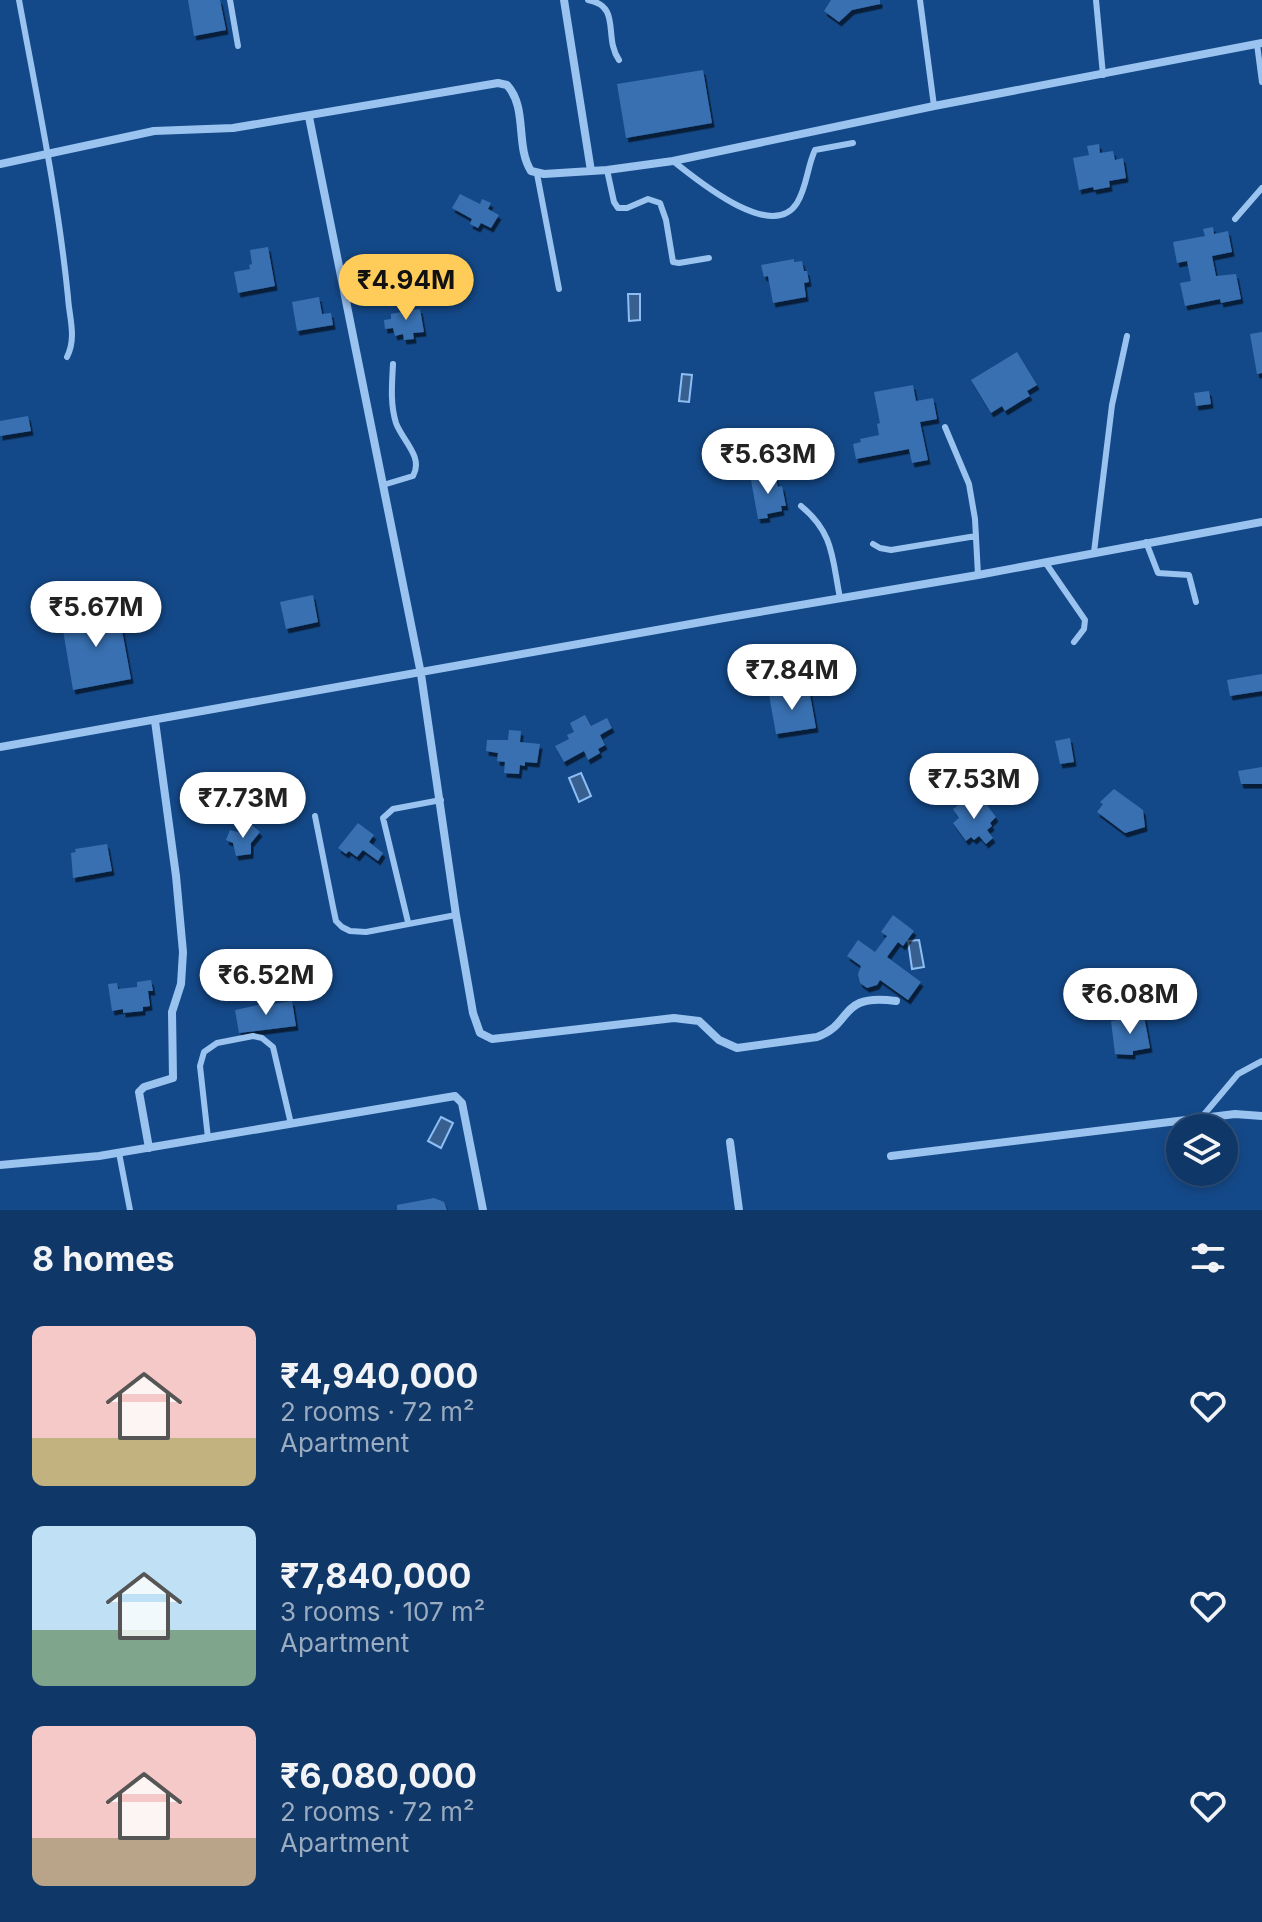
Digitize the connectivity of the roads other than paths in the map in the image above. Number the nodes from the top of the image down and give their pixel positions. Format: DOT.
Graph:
graph roads {
  1 [pos="19,0"];
  2 [pos="230,0"];
  3 [pos="564,0"];
  4 [pos="588,0"];
  5 [pos="920,0"];
  6 [pos="1096,0"];
  7 [pos="1259,44"];
  8 [pos="238,46"];
  9 [pos="619,60"];
  10 [pos="1103,75"];
  11 [pos="1262,82"];
  12 [pos="934,106"];
  13 [pos="309,117"];
  14 [pos="853,143"];
  15 [pos="47,154"];
  16 [pos="673,161"];
  17 [pos="0,164"];
  18 [pos="607,170"];
  19 [pos="591,171"];
  20 [pos="537,174"];
  21 [pos="1262,188"];
  22 [pos="1235,219"];
  23 [pos="709,258"];
  24 [pos="559,289"];
  25 [pos="1127,336"];
  26 [pos="67,357"];
  27 [pos="393,364"];
  28 [pos="945,427"];
  29 [pos="383,485"];
  30 [pos="801,506"];
  31 [pos="1262,522"];
  32 [pos="976,536"];
  33 [pos="1146,542"];
  34 [pos="873,544"];
  35 [pos="1094,552"];
  36 [pos="1045,562"];
  37 [pos="978,575"];
  38 [pos="840,598"];
  39 [pos="1196,602"];
  40 [pos="1074,642"];
  41 [pos="421,674"];
  42 [pos="155,721"];
  43 [pos="0,747"];
  44 [pos="441,800"];
  45 [pos="315,816"];
  46 [pos="456,915"];
  47 [pos="408,922"];
  48 [pos="896,1001"];
  49 [pos="1262,1061"];
  50 [pos="1204,1114"];
  51 [pos="1238,1114"];
  52 [pos="1262,1116"];
  53 [pos="1166,1122"];
  54 [pos="291,1124"];
  55 [pos="208,1138"];
  56 [pos="730,1142"];
  57 [pos="149,1148"];
  58 [pos="119,1153"];
  59 [pos="891,1156"];
  60 [pos="0,1165"];
  61 [pos="130,1210"];
  62 [pos="483,1210"];
  63 [pos="739,1210"];
  1 -- 15 [label="lane"];
  2 -- 8 [label="lane"];
  3 -- 19 [label="street"];
  4 -- 9 [label="lane"];
  5 -- 12 [label="lane"];
  6 -- 10 [label="lane"];
  7 -- 10 [label="street"];
  7 -- 11 [label="lane"];
  10 -- 12 [label="street"];
  12 -- 16 [label="street"];
  13 -- 15 [label="street"];
  13 -- 20 [label="street"];
  13 -- 29 [label="street"];
  14 -- 16 [label="lane"];
  15 -- 17 [label="street"];
  15 -- 26 [label="lane"];
  16 -- 18 [label="street"];
  18 -- 19 [label="street"];
  18 -- 23 [label="lane"];
  19 -- 20 [label="street"];
  20 -- 24 [label="lane"];
  21 -- 22 [label="lane"];
  25 -- 35 [label="lane"];
  27 -- 29 [label="lane"];
  28 -- 32 [label="lane"];
  29 -- 41 [label="street"];
  30 -- 38 [label="lane"];
  31 -- 33 [label="street"];
  32 -- 34 [label="lane"];
  32 -- 37 [label="lane"];
  33 -- 35 [label="street"];
  33 -- 39 [label="lane"];
  35 -- 36 [label="street"];
  36 -- 37 [label="street"];
  36 -- 40 [label="lane"];
  37 -- 38 [label="street"];
  38 -- 41 [label="street"];
  41 -- 42 [label="street"];
  41 -- 44 [label="street"];
  42 -- 43 [label="street"];
  42 -- 57 [label="street"];
  44 -- 46 [label="street"];
  44 -- 47 [label="lane"];
  45 -- 47 [label="lane"];
  46 -- 47 [label="lane"];
  46 -- 48 [label="street"];
  49 -- 50 [label="lane"];
  51 -- 52 [label="street"];
  53 -- 59 [label="street"];
  54 -- 55 [label="street"];
  54 -- 55 [label="lane"];
  54 -- 62 [label="street"];
  55 -- 57 [label="street"];
  56 -- 63 [label="street"];
  57 -- 58 [label="street"];
  58 -- 60 [label="street"];
  58 -- 61 [label="lane"];
}
